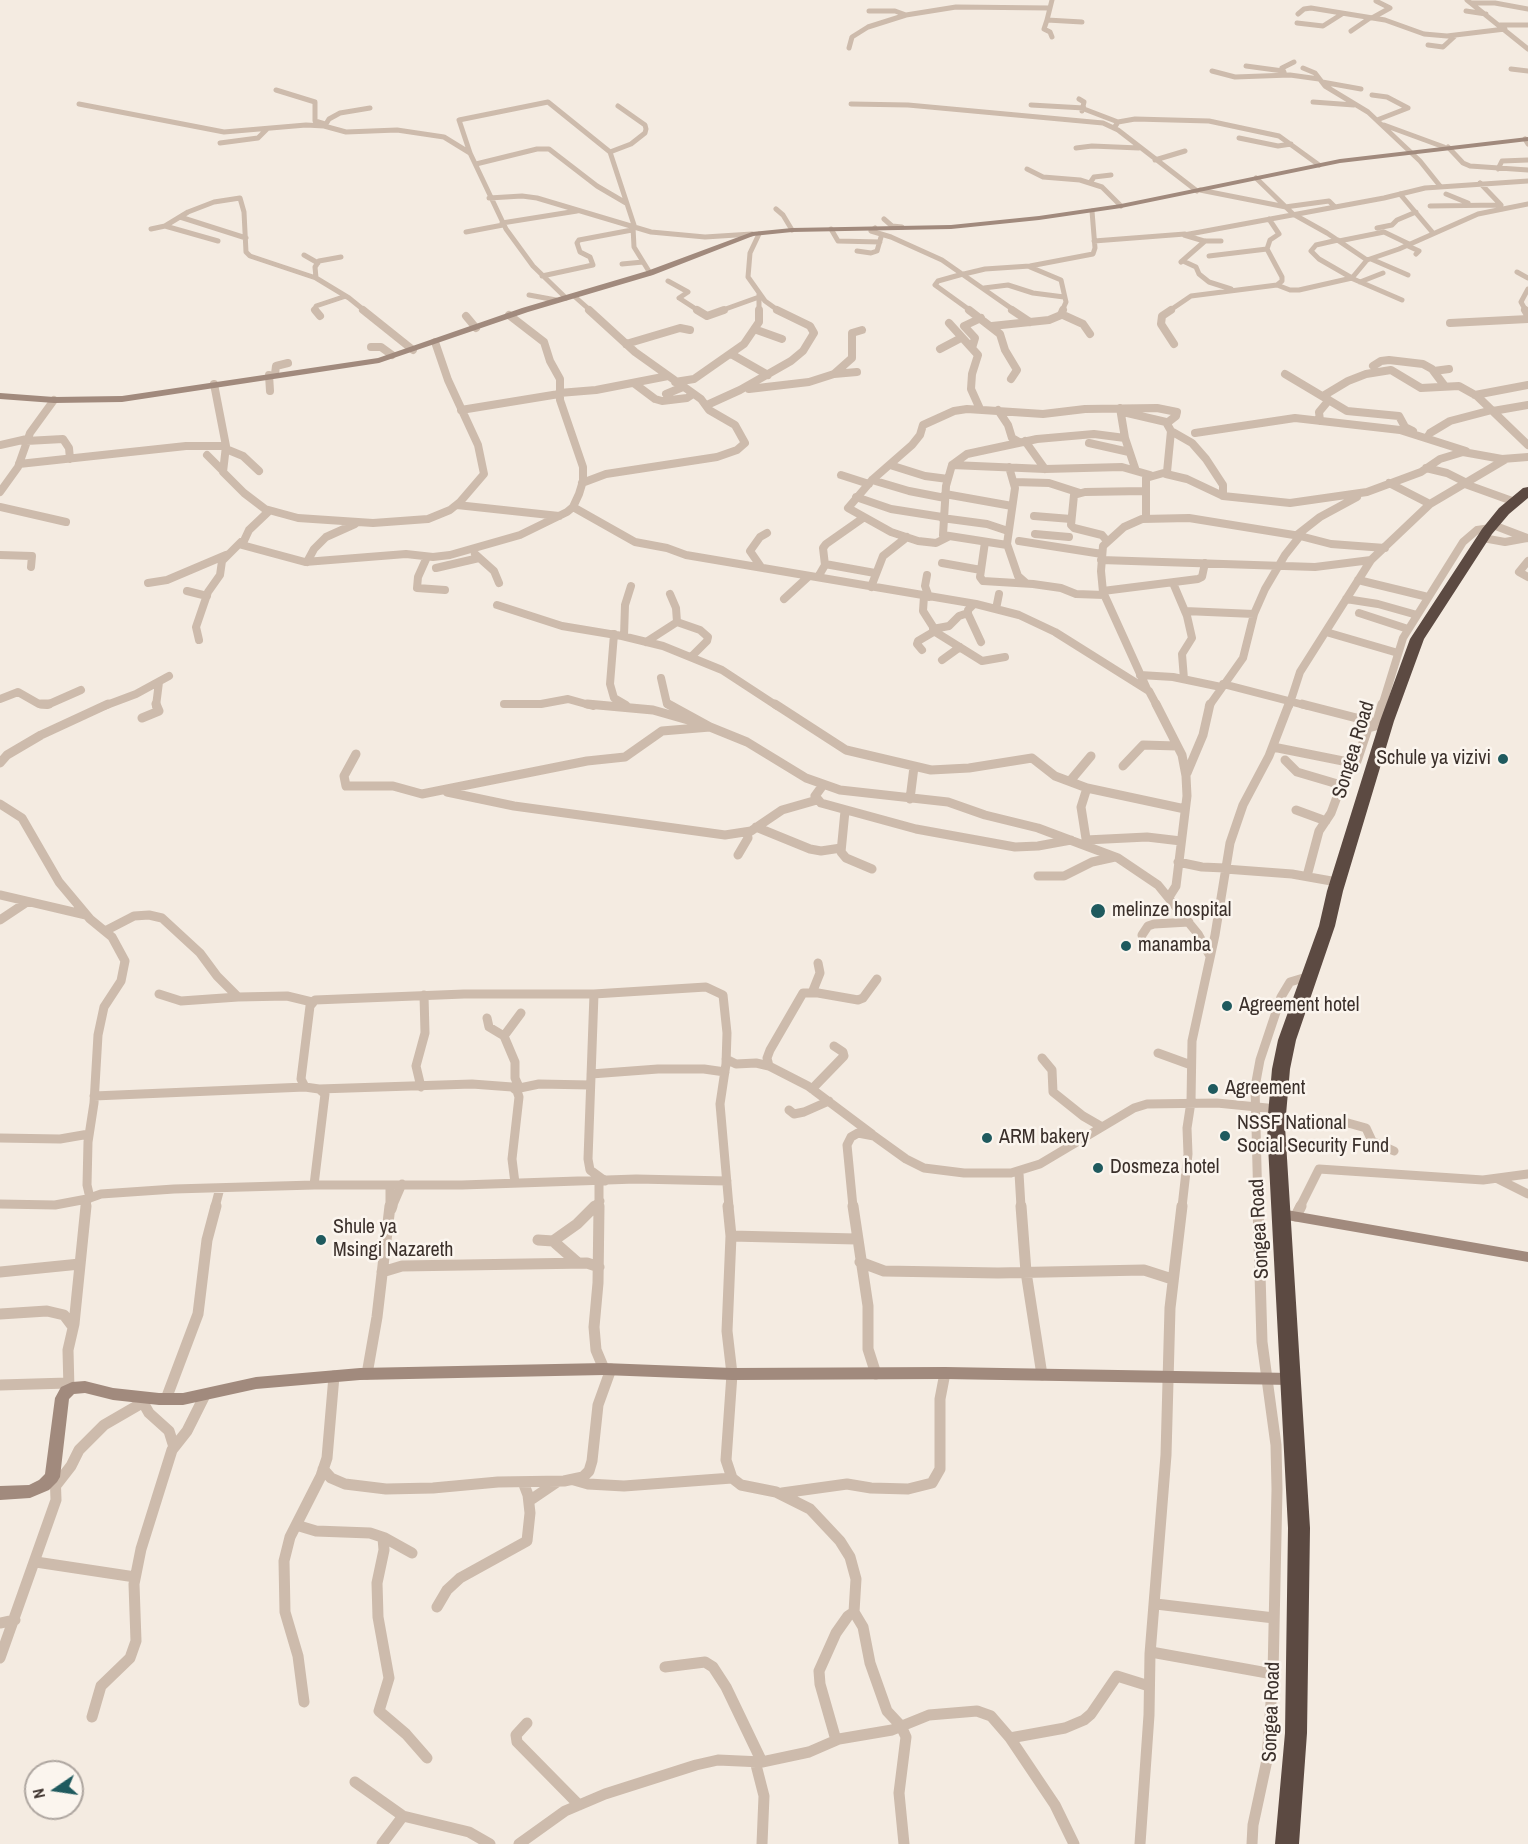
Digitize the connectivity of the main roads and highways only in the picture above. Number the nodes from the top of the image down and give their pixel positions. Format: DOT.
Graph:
graph roads {
  1 [pos="1522,496"];
  2 [pos="1287,1844"];
  1 -- 2 [label="highway, Songea Road"];
}
